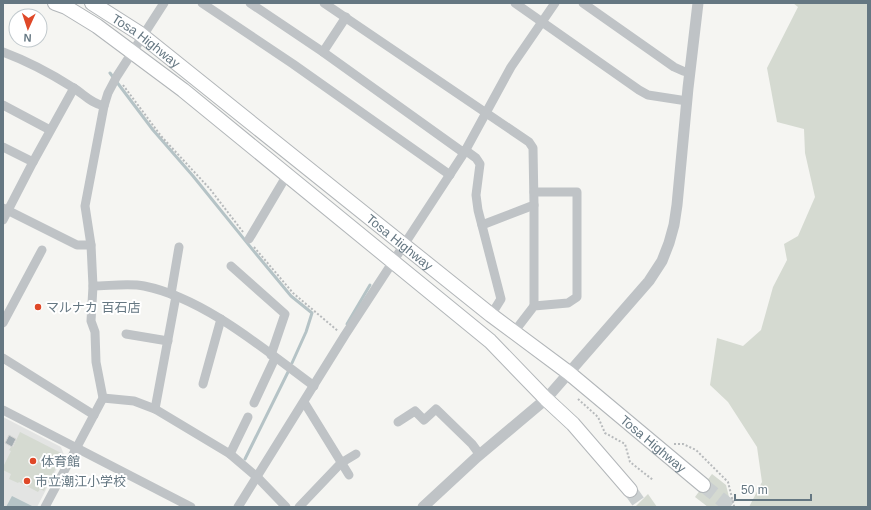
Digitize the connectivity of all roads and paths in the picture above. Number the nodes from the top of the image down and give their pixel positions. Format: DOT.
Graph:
graph roads {
  1 [pos="55,3"];
  2 [pos="92,3"];
  3 [pos="164,3"];
  4 [pos="202,3"];
  5 [pos="250,3"];
  6 [pos="324,3"];
  7 [pos="515,3"];
  8 [pos="555,3"];
  9 [pos="583,3"];
  10 [pos="698,3"];
  11 [pos="346,17"];
  12 [pos="543,22"];
  13 [pos="143,36"];
  14 [pos="3,52"];
  15 [pos="132,52"];
  16 [pos="323,52"];
  17 [pos="690,73"];
  18 [pos="117,76"];
  19 [pos="74,88"];
  20 [pos="687,100"];
  21 [pos="3,105"];
  22 [pos="104,106"];
  23 [pos="485,112"];
  24 [pos="50,130"];
  25 [pos="3,147"];
  26 [pos="465,152"];
  27 [pos="33,162"];
  28 [pos="287,174"];
  29 [pos="450,175"];
  30 [pos="534,192"];
  31 [pos="534,205"];
  32 [pos="5,209"];
  33 [pos="3,220"];
  34 [pos="482,225"];
  35 [pos="249,240"];
  36 [pos="91,245"];
  37 [pos="405,246"];
  38 [pos="179,247"];
  39 [pos="42,250"];
  40 [pos="394,261"];
  41 [pos="231,266"];
  42 [pos="92,286"];
  43 [pos="173,295"];
  44 [pos="534,306"];
  45 [pos="491,315"];
  46 [pos="221,318"];
  47 [pos="3,323"];
  48 [pos="514,332"];
  49 [pos="126,334"];
  50 [pos="345,335"];
  51 [pos="168,341"];
  52 [pos="273,356"];
  53 [pos="3,358"];
  54 [pos="569,373"];
  55 [pos="203,384"];
  56 [pos="314,386"];
  57 [pos="103,398"];
  58 [pos="546,399"];
  59 [pos="578,399"];
  60 [pos="304,402"];
  61 [pos="254,403"];
  62 [pos="155,409"];
  63 [pos="3,410"];
  64 [pos="94,415"];
  65 [pos="248,417"];
  66 [pos="398,422"];
  67 [pos="670,444"];
  68 [pos="76,447"];
  69 [pos="230,454"];
  70 [pos="356,454"];
  71 [pos="480,455"];
  72 [pos="341,463"];
  73 [pos="349,475"];
  74 [pos="257,477"];
  75 [pos="653,480"];
  76 [pos="704,485"];
  77 [pos="630,490"];
  78 [pos="45,507"];
  79 [pos="191,507"];
  80 [pos="238,507"];
  81 [pos="286,507"];
  82 [pos="299,507"];
  83 [pos="422,507"];
  84 [pos="733,507"];
  1 -- 15 [label="highway, Tosa Highway"];
  2 -- 13 [label="highway, Tosa Highway"];
  3 -- 13 [label="street"];
  4 -- 29 [label="street"];
  5 -- 16 [label="street"];
  6 -- 11 [label="street"];
  7 -- 12 [label="street"];
  8 -- 12 [label="street"];
  9 -- 17 [label="street"];
  10 -- 17 [label="street"];
  11 -- 16 [label="street"];
  11 -- 23 [label="street"];
  12 -- 20 [label="street"];
  12 -- 23 [label="street"];
  13 -- 15 [label="street"];
  13 -- 37 [label="highway, Tosa Highway"];
  14 -- 19 [label="street"];
  15 -- 18 [label="street"];
  15 -- 28 [label="highway, Tosa Highway"];
  16 -- 26 [label="street"];
  17 -- 20 [label="street"];
  18 -- 22 [label="street"];
  18 -- 35 [label="path"];
  19 -- 22 [label="street"];
  19 -- 24 [label="street"];
  20 -- 54 [label="street"];
  21 -- 24 [label="street"];
  22 -- 36 [label="street"];
  23 -- 26 [label="street"];
  23 -- 30 [label="street"];
  24 -- 27 [label="street"];
  25 -- 27 [label="street"];
  26 -- 29 [label="street"];
  26 -- 34 [label="street"];
  27 -- 32 [label="street"];
  28 -- 35 [label="street"];
  28 -- 40 [label="highway, Tosa Highway"];
  29 -- 37 [label="street"];
  30 -- 31 [label="street"];
  30 -- 44 [label="street"];
  31 -- 34 [label="street"];
  31 -- 44 [label="street"];
  32 -- 33 [label="street"];
  32 -- 36 [label="street"];
  34 -- 45 [label="street"];
  35 -- 50 [label="path"];
  36 -- 42 [label="street"];
  37 -- 40 [label="street"];
  37 -- 45 [label="highway, Tosa Highway"];
  38 -- 43 [label="street"];
  39 -- 47 [label="street"];
  40 -- 50 [label="street"];
  40 -- 58 [label="highway, Tosa Highway"];
  41 -- 52 [label="street"];
  42 -- 43 [label="street"];
  42 -- 57 [label="street"];
  43 -- 46 [label="street"];
  43 -- 51 [label="street"];
  44 -- 48 [label="street"];
  45 -- 48 [label="highway, Tosa Highway"];
  46 -- 52 [label="street"];
  46 -- 55 [label="street"];
  48 -- 54 [label="highway, Tosa Highway"];
  49 -- 51 [label="street"];
  50 -- 56 [label="street"];
  51 -- 62 [label="street"];
  52 -- 56 [label="street"];
  52 -- 61 [label="street"];
  53 -- 64 [label="street"];
  54 -- 58 [label="street"];
  54 -- 76 [label="highway, Tosa Highway"];
  56 -- 60 [label="street"];
  57 -- 62 [label="street"];
  57 -- 64 [label="street"];
  58 -- 71 [label="street"];
  58 -- 77 [label="highway, Tosa Highway"];
  59 -- 75 [label="path"];
  60 -- 72 [label="street"];
  60 -- 74 [label="street"];
  62 -- 69 [label="street"];
  63 -- 68 [label="street"];
  64 -- 68 [label="street"];
  65 -- 69 [label="street"];
  66 -- 71 [label="street"];
  67 -- 84 [label="path"];
  68 -- 78 [label="street"];
  68 -- 79 [label="street"];
  69 -- 74 [label="street"];
  70 -- 72 [label="street"];
  71 -- 83 [label="street"];
  72 -- 73 [label="street"];
  72 -- 82 [label="street"];
  74 -- 80 [label="street"];
  74 -- 81 [label="street"];
}
